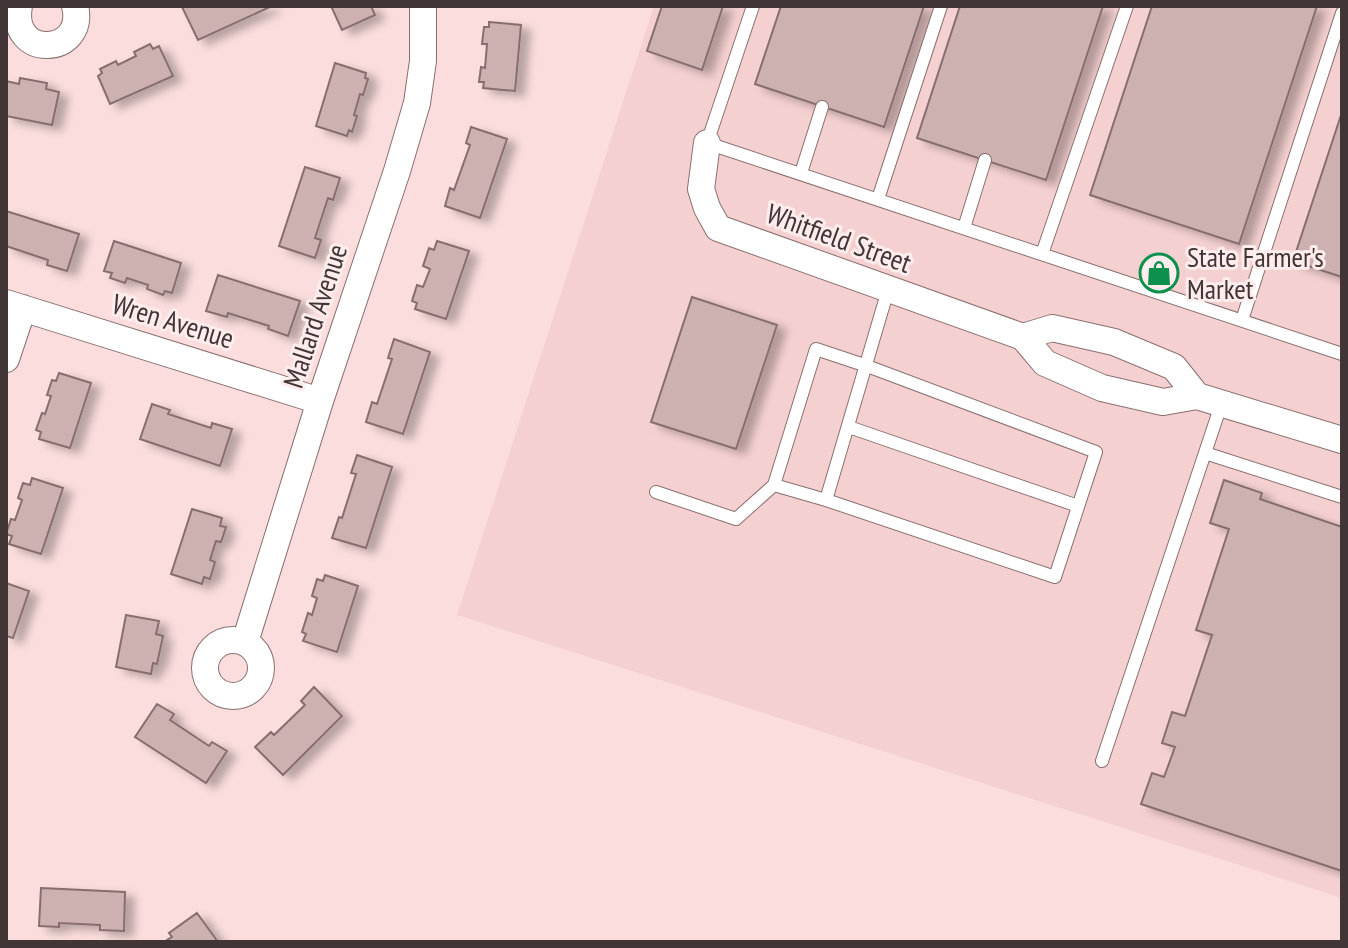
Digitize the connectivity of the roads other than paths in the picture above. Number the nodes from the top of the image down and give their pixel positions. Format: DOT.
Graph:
graph roads {
  1 [pos="19,6"];
  2 [pos="75,6"];
  3 [pos="423,6"];
  4 [pos="753,6"];
  5 [pos="941,6"];
  6 [pos="1127,6"];
  7 [pos="1342,13"];
  8 [pos="822,107"];
  9 [pos="707,143"];
  10 [pos="985,160"];
  11 [pos="801,173"];
  12 [pos="878,199"];
  13 [pos="964,228"];
  14 [pos="1042,254"];
  15 [pos="888,290"];
  16 [pos="14,306"];
  17 [pos="1242,320"];
  18 [pos="1023,337"];
  19 [pos="1342,354"];
  20 [pos="6,359"];
  21 [pos="867,366"];
  22 [pos="1210,399"];
  23 [pos="320,401"];
  24 [pos="849,427"];
  25 [pos="1342,440"];
  26 [pos="1205,453"];
  27 [pos="774,485"];
  28 [pos="656,492"];
  29 [pos="1342,497"];
  30 [pos="826,500"];
  31 [pos="1078,506"];
  32 [pos="245,642"];
  33 [pos="1102,761"];
  1 -- 2 [label="street"];
  3 -- 23 [label="street, Mallard Avenue"];
  4 -- 9 [label="lane"];
  5 -- 12 [label="lane"];
  6 -- 14 [label="lane"];
  7 -- 17 [label="lane"];
  8 -- 11 [label="lane"];
  9 -- 11 [label="lane"];
  9 -- 15 [label="street, Whitfield Street"];
  10 -- 13 [label="lane"];
  11 -- 12 [label="lane"];
  12 -- 13 [label="lane"];
  13 -- 14 [label="lane"];
  14 -- 17 [label="lane"];
  15 -- 18 [label="street, Whitfield Street"];
  15 -- 21 [label="lane"];
  16 -- 20 [label="street"];
  16 -- 23 [label="street, Wren Avenue"];
  17 -- 19 [label="lane"];
  18 -- 22 [label="street, Whitfield Street"];
  18 -- 22 [label="street, Whitfield Street"];
  21 -- 24 [label="lane"];
  21 -- 27 [label="lane"];
  21 -- 31 [label="lane"];
  22 -- 25 [label="street, Whitfield Street"];
  22 -- 26 [label="lane"];
  23 -- 32 [label="street, Mallard Avenue"];
  24 -- 30 [label="lane"];
  24 -- 31 [label="lane"];
  26 -- 29 [label="lane"];
  26 -- 33 [label="lane"];
  27 -- 28 [label="lane"];
  27 -- 30 [label="lane"];
  30 -- 31 [label="lane"];
}
